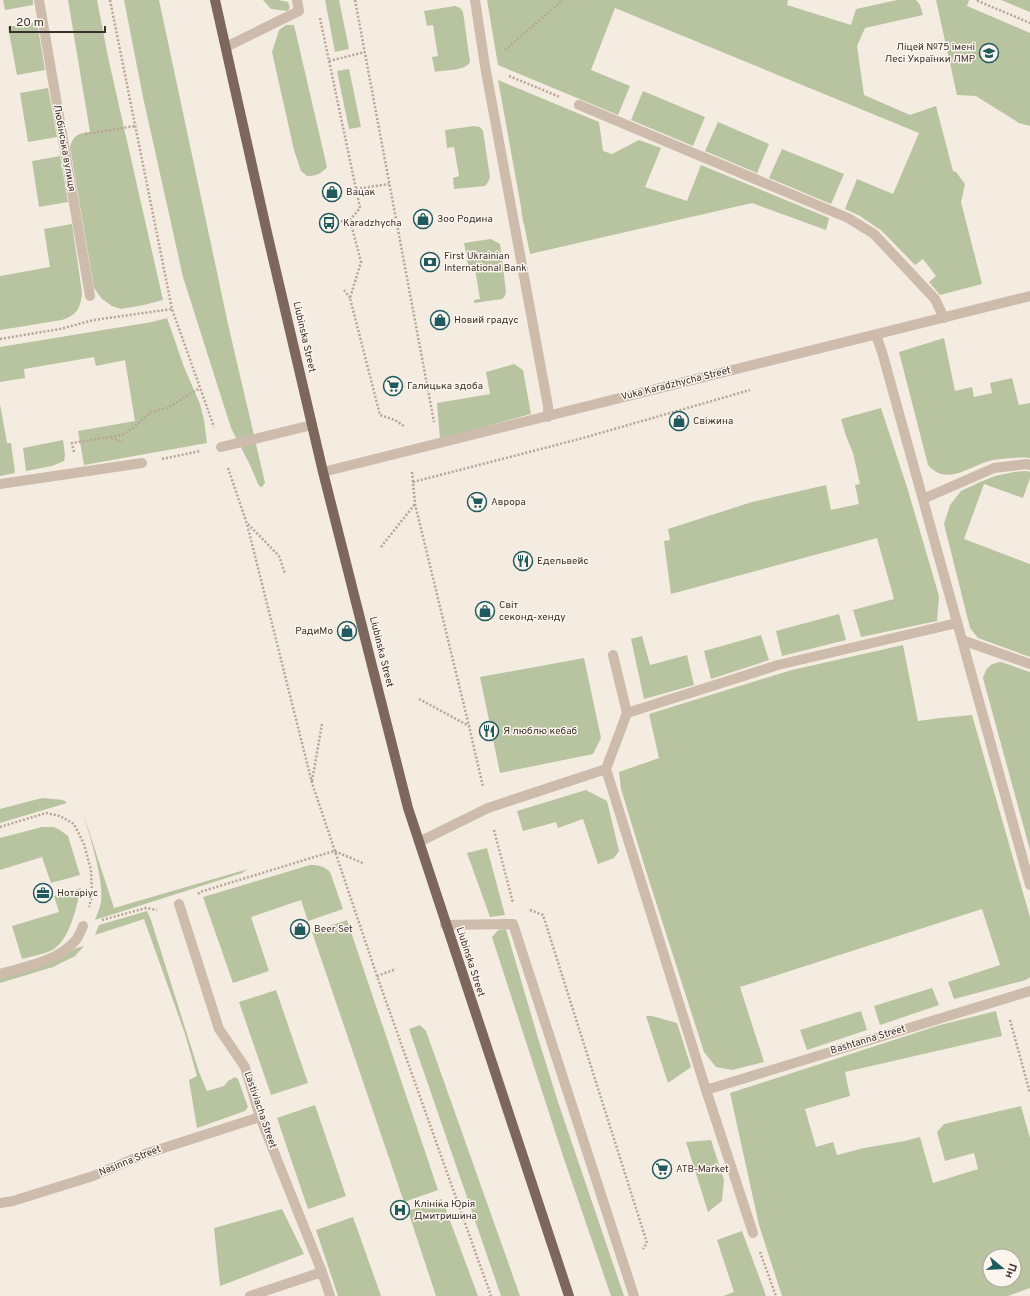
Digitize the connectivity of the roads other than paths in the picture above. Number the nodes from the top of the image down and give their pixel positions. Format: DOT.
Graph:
graph roads {
  1 [pos="39,0"];
  2 [pos="297,0"];
  3 [pos="475,0"];
  4 [pos="217,2"];
  5 [pos="226,47"];
  6 [pos="579,105"];
  7 [pos="90,296"];
  8 [pos="1030,296"];
  9 [pos="944,318"];
  10 [pos="876,335"];
  11 [pos="548,416"];
  12 [pos="312,425"];
  13 [pos="221,447"];
  14 [pos="142,463"];
  15 [pos="1030,465"];
  16 [pos="323,472"];
  17 [pos="0,484"];
  18 [pos="923,499"];
  19 [pos="958,623"];
  20 [pos="962,640"];
  21 [pos="613,655"];
  22 [pos="1030,664"];
  23 [pos="627,713"];
  24 [pos="606,769"];
  25 [pos="419,842"];
  26 [pos="1030,885"];
  27 [pos="179,904"];
  28 [pos="446,925"];
  29 [pos="83,926"];
  30 [pos="0,974"];
  31 [pos="1030,991"];
  32 [pos="706,1090"];
  33 [pos="260,1117"];
  34 [pos="0,1203"];
  35 [pos="753,1233"];
  36 [pos="322,1272"];
  37 [pos="250,1296"];
  38 [pos="330,1296"];
  39 [pos="569,1296"];
  40 [pos="634,1296"];
  1 -- 7 [label="street, Любінська вулиця"];
  2 -- 5 [label="street"];
  3 -- 11 [label="street"];
  4 -- 5 [label="main road, Liubinska Street"];
  5 -- 12 [label="main road, Liubinska Street"];
  6 -- 9 [label="street"];
  8 -- 9 [label="street, Vuka Karadzhycha Street"];
  9 -- 10 [label="street, Vuka Karadzhycha Street"];
  10 -- 11 [label="street, Vuka Karadzhycha Street"];
  10 -- 18 [label="street"];
  11 -- 16 [label="street, Vuka Karadzhycha Street"];
  12 -- 13 [label="street"];
  12 -- 16 [label="main road, Liubinska Street"];
  14 -- 17 [label="street"];
  15 -- 18 [label="street"];
  16 -- 25 [label="main road, Liubinska Street"];
  18 -- 19 [label="street"];
  19 -- 20 [label="street"];
  19 -- 23 [label="street"];
  20 -- 22 [label="street"];
  20 -- 26 [label="street"];
  21 -- 23 [label="street"];
  23 -- 24 [label="street"];
  24 -- 25 [label="street"];
  24 -- 32 [label="street"];
  25 -- 28 [label="main road, Liubinska Street"];
  27 -- 33 [label="street, Lastiviacha Street"];
  28 -- 39 [label="main road, Liubinska Street"];
  28 -- 40 [label="street"];
  29 -- 30 [label="street"];
  31 -- 32 [label="street, Bashtanna Street"];
  32 -- 35 [label="street"];
  33 -- 34 [label="street, Nasinna Street"];
  33 -- 36 [label="street, Lastiviacha Street"];
  36 -- 37 [label="street"];
  36 -- 38 [label="street, Lastiviacha Street"];
}
